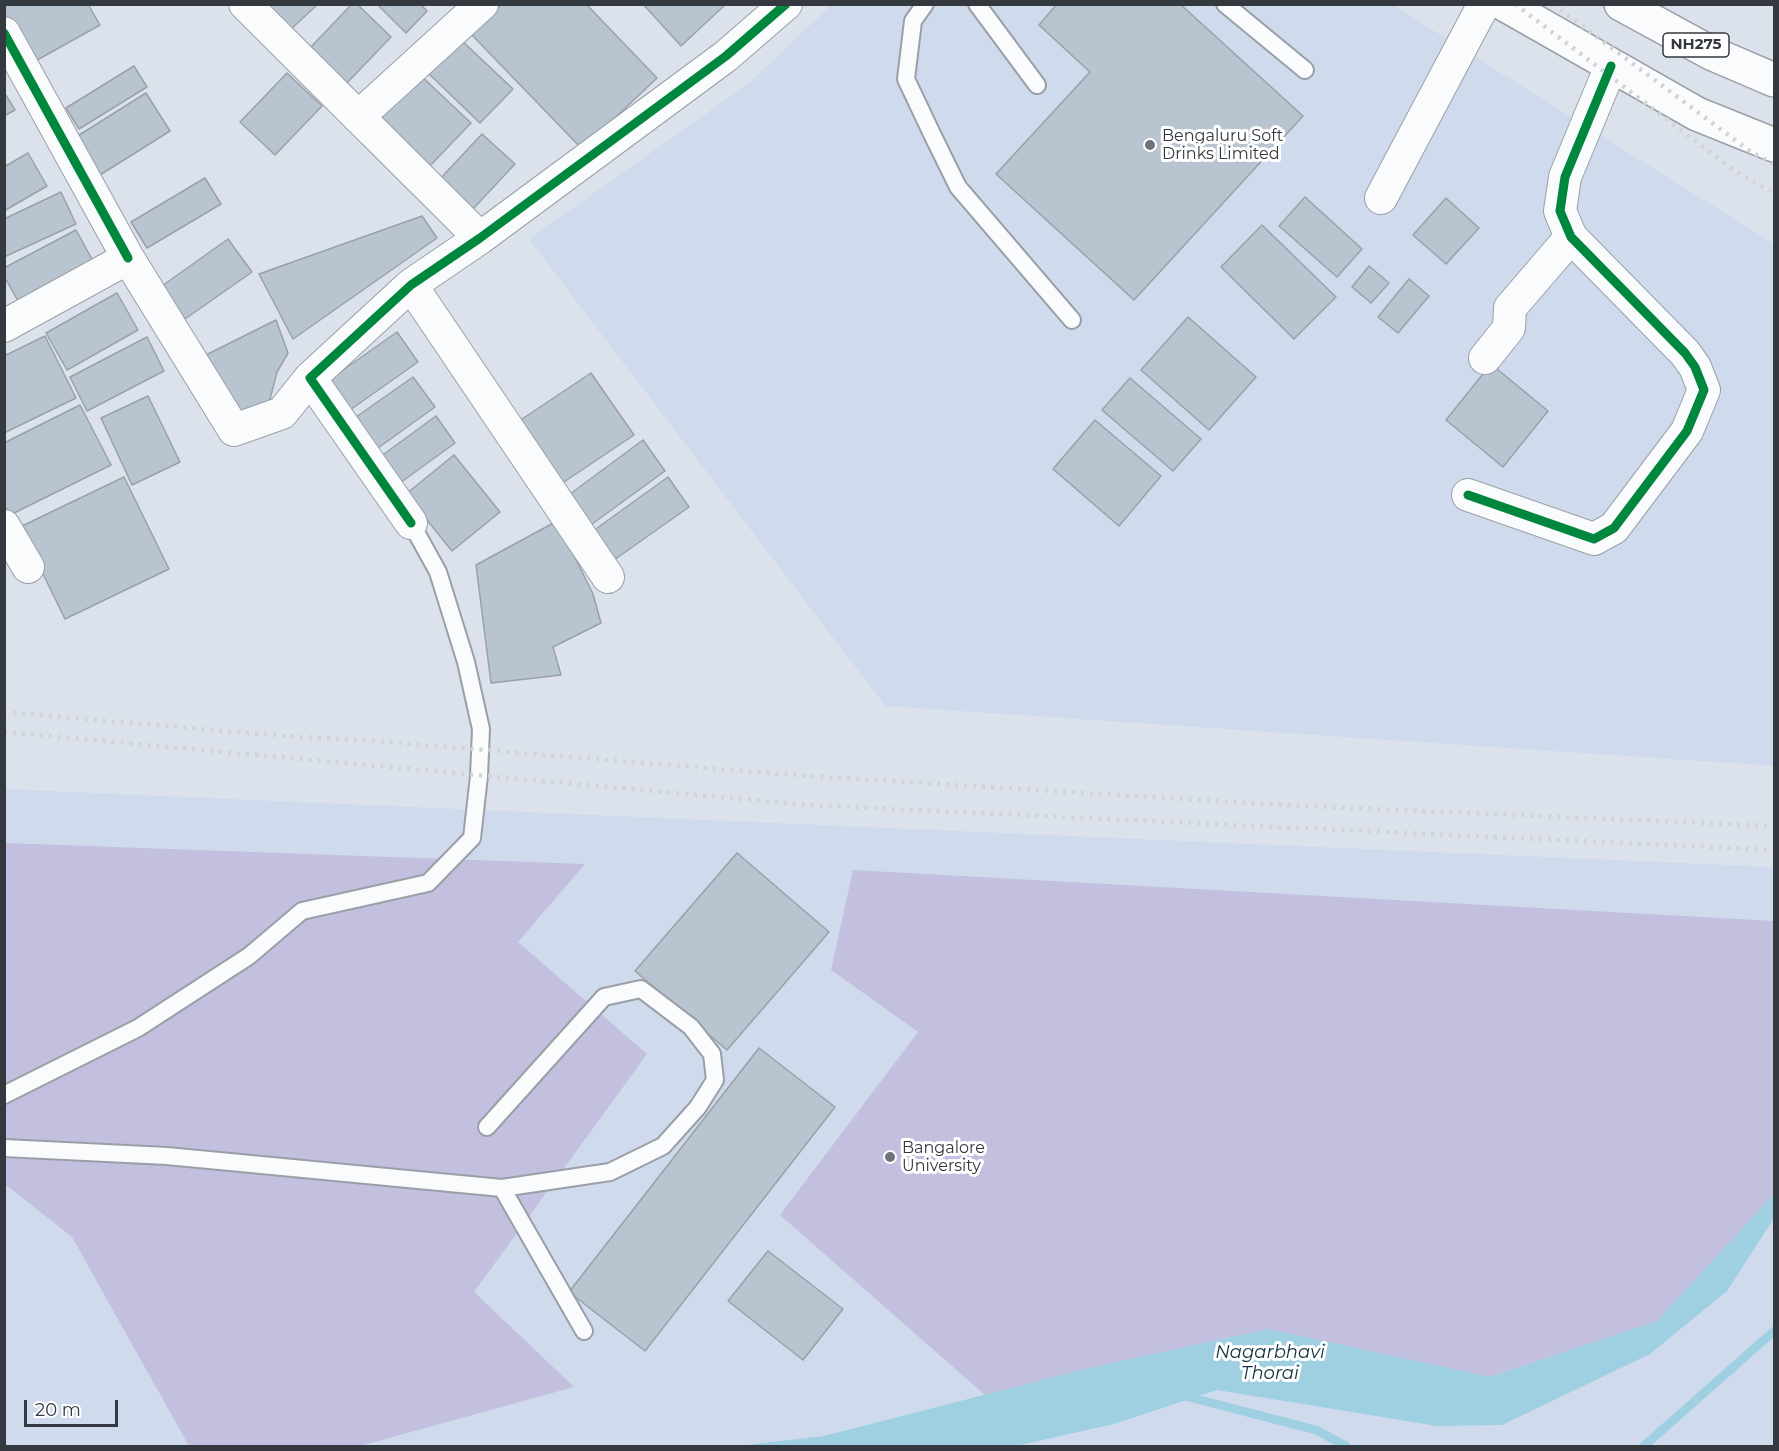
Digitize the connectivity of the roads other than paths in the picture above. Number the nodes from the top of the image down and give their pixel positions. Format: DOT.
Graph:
graph roads {
  1 [pos="245,4"];
  2 [pos="482,4"];
  3 [pos="786,4"];
  4 [pos="925,4"];
  5 [pos="977,4"];
  6 [pos="1225,4"];
  7 [pos="1484,4"];
  8 [pos="1504,4"];
  9 [pos="1621,4"];
  10 [pos="4,33"];
  11 [pos="1611,66"];
  12 [pos="1305,70"];
  13 [pos="1774,80"];
  14 [pos="1036,85"];
  15 [pos="358,117"];
  16 [pos="1774,146"];
  17 [pos="1381,198"];
  18 [pos="1571,237"];
  19 [pos="480,238"];
  20 [pos="128,258"];
  21 [pos="411,285"];
  22 [pos="1072,320"];
  23 [pos="4,326"];
  24 [pos="1485,358"];
  25 [pos="310,378"];
  26 [pos="1468,495"];
  27 [pos="411,523"];
  28 [pos="4,526"];
  29 [pos="28,567"];
  30 [pos="608,578"];
  31 [pos="4,1095"];
  32 [pos="487,1127"];
  33 [pos="4,1148"];
  34 [pos="502,1188"];
  35 [pos="584,1331"];
  1 -- 15 [label="street"];
  2 -- 15 [label="street"];
  3 -- 19 [label="street"];
  4 -- 22 [label="lane"];
  5 -- 14 [label="lane"];
  6 -- 12 [label="lane"];
  7 -- 17 [label="street"];
  8 -- 11 [label="highway"];
  9 -- 13 [label="highway, NH275"];
  10 -- 20 [label="street"];
  11 -- 16 [label="highway"];
  11 -- 18 [label="street"];
  15 -- 19 [label="street"];
  18 -- 24 [label="street"];
  18 -- 26 [label="street"];
  19 -- 21 [label="street"];
  20 -- 23 [label="street"];
  20 -- 25 [label="street"];
  21 -- 25 [label="street"];
  21 -- 30 [label="street"];
  25 -- 27 [label="street"];
  27 -- 31 [label="lane"];
  28 -- 29 [label="street"];
  32 -- 34 [label="lane"];
  33 -- 34 [label="lane"];
  34 -- 35 [label="lane"];
}
